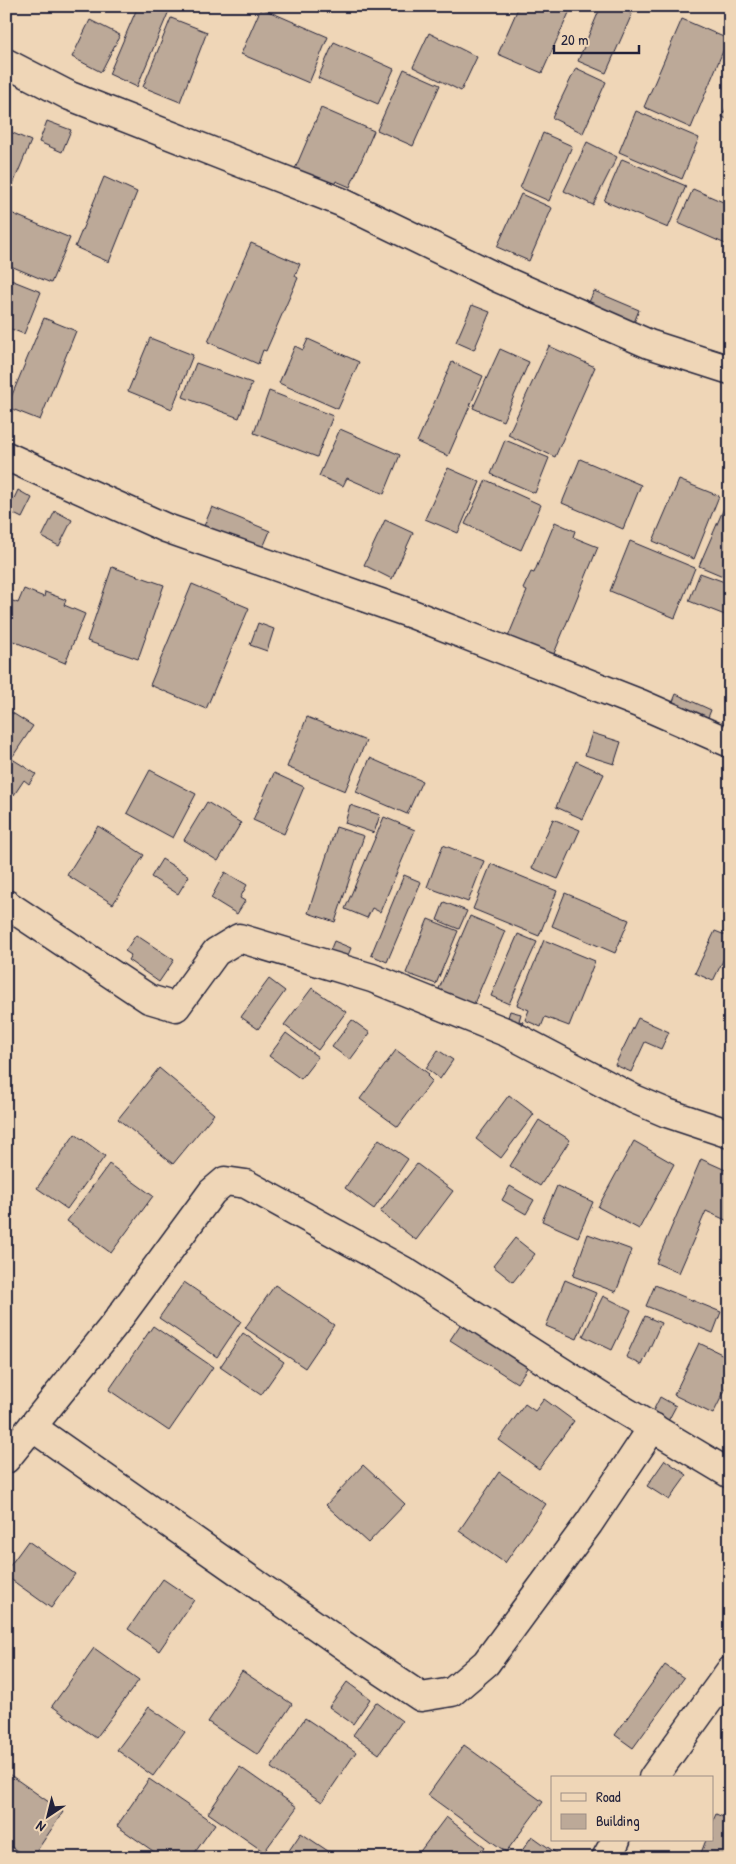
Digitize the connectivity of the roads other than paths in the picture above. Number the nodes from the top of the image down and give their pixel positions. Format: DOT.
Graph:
graph roads {
  1 [pos="6,63"];
  2 [pos="730,370"];
  3 [pos="6,456"];
  4 [pos="730,743"];
  5 [pos="6,904"];
  6 [pos="730,1134"];
  7 [pos="32,1427"];
  8 [pos="653,1427"];
  9 [pos="6,1458"];
  10 [pos="6,1466"];
  11 [pos="730,1474"];
  12 [pos="6,1477"];
  13 [pos="728,1675"];
  14 [pos="654,1776"];
  15 [pos="615,1842"];
  16 [pos="606,1858"];
  1 -- 2 [label="street"];
  3 -- 4 [label="street"];
  5 -- 6 [label="street"];
  7 -- 8 [label="street"];
  7 -- 8 [label="street"];
  7 -- 9 [label="street"];
  8 -- 11 [label="street"];
  10 -- 12 [label="street"];
  13 -- 14 [label="street"];
  15 -- 16 [label="street"];
}
